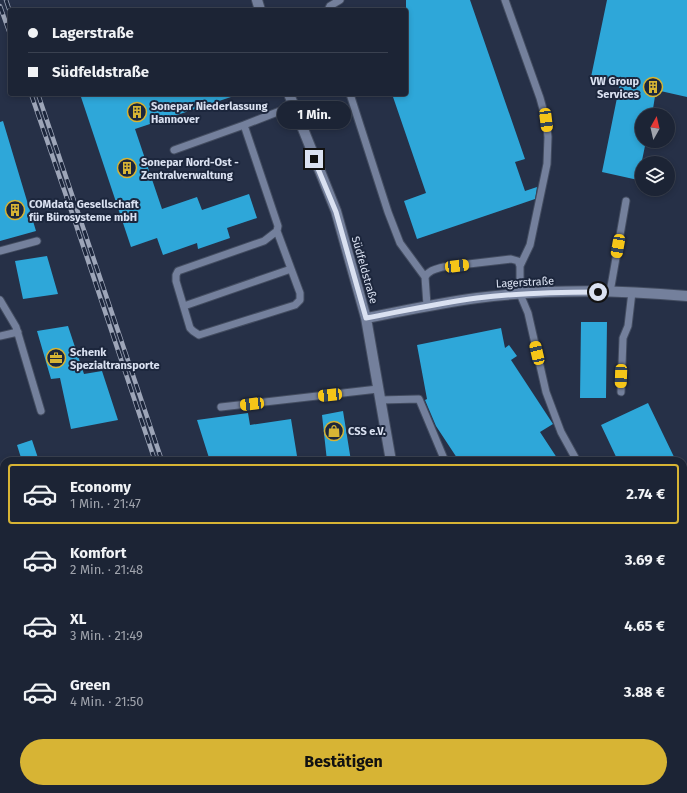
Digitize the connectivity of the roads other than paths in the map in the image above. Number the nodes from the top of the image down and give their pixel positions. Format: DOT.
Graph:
graph roads {
  1 [pos="340,0"];
  2 [pos="505,0"];
  3 [pos="329,8"];
  4 [pos="290,96"];
  5 [pos="351,96"];
  6 [pos="293,106"];
  7 [pos="244,125"];
  8 [pos="174,150"];
  9 [pos="626,201"];
  10 [pos="277,231"];
  11 [pos="37,241"];
  12 [pos="0,251"];
  13 [pos="520,266"];
  14 [pos="291,269"];
  15 [pos="425,277"];
  16 [pos="610,292"];
  17 [pos="632,292"];
  18 [pos="520,294"];
  19 [pos="687,296"];
  20 [pos="0,300"];
  21 [pos="427,305"];
  22 [pos="184,306"];
  23 [pos="366,318"];
  24 [pos="18,332"];
  25 [pos="0,336"];
  26 [pos="378,389"];
  27 [pos="621,392"];
  28 [pos="380,400"];
  29 [pos="221,407"];
  30 [pos="40,411"];
  31 [pos="390,457"];
  32 [pos="443,457"];
  33 [pos="575,457"];
  1 -- 3 [label="lane"];
  2 -- 13 [label="lane"];
  4 -- 6 [label="street, Südfeldstraße"];
  5 -- 15 [label="lane"];
  6 -- 7 [label="lane"];
  6 -- 23 [label="street, Südfeldstraße"];
  7 -- 8 [label="lane"];
  7 -- 10 [label="lane"];
  9 -- 16 [label="lane"];
  10 -- 14 [label="lane"];
  10 -- 22 [label="lane"];
  11 -- 12 [label="lane"];
  13 -- 15 [label="lane"];
  13 -- 18 [label="lane"];
  14 -- 22 [label="lane"];
  14 -- 22 [label="lane"];
  15 -- 21 [label="lane"];
  16 -- 17 [label="street, Lagerstraße"];
  16 -- 18 [label="street, Lagerstraße"];
  17 -- 19 [label="street, Lagerstraße"];
  17 -- 27 [label="lane"];
  18 -- 21 [label="street, Lagerstraße"];
  18 -- 33 [label="lane"];
  20 -- 24 [label="lane"];
  21 -- 23 [label="street, Lagerstraße"];
  23 -- 26 [label="street, Südfeldstraße"];
  24 -- 25 [label="lane"];
  24 -- 30 [label="lane"];
  26 -- 28 [label="street, Südfeldstraße"];
  26 -- 29 [label="lane"];
  28 -- 31 [label="street, Südfeldstraße"];
  28 -- 32 [label="lane"];
}
